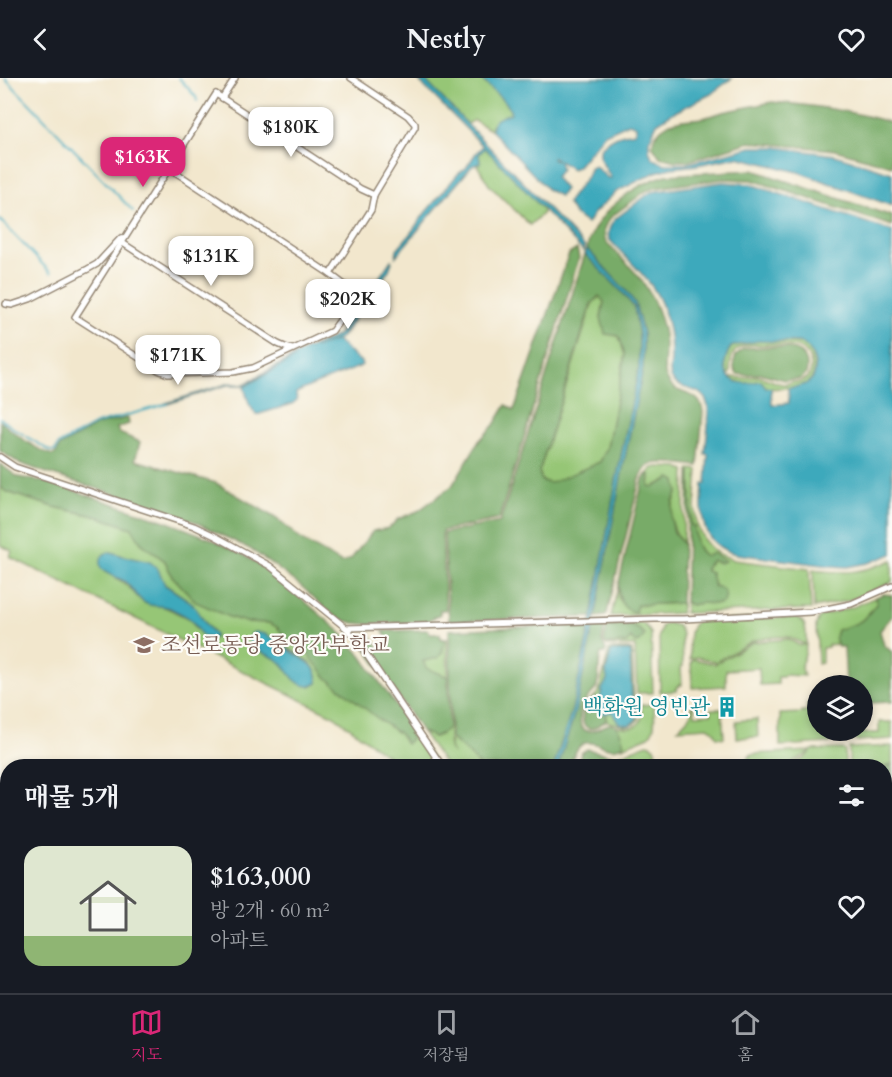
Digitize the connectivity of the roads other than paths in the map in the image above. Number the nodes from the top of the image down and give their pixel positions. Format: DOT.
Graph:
graph roads {
  1 [pos="235,78"];
  2 [pos="351,78"];
  3 [pos="222,98"];
  4 [pos="169,168"];
  5 [pos="374,195"];
  6 [pos="131,228"];
  7 [pos="121,242"];
  8 [pos="330,274"];
  9 [pos="6,304"];
  10 [pos="294,349"];
  11 [pos="0,457"];
  12 [pos="892,586"];
  13 [pos="346,628"];
  14 [pos="437,759"];
  1 -- 3 [label="street"];
  2 -- 5 [label="street"];
  3 -- 4 [label="street"];
  3 -- 5 [label="street"];
  4 -- 6 [label="street"];
  4 -- 8 [label="street"];
  5 -- 8 [label="street"];
  6 -- 7 [label="street"];
  6 -- 9 [label="street"];
  7 -- 10 [label="street"];
  7 -- 10 [label="street"];
  8 -- 10 [label="street"];
  11 -- 13 [label="street"];
  12 -- 13 [label="street"];
  13 -- 14 [label="street"];
}
